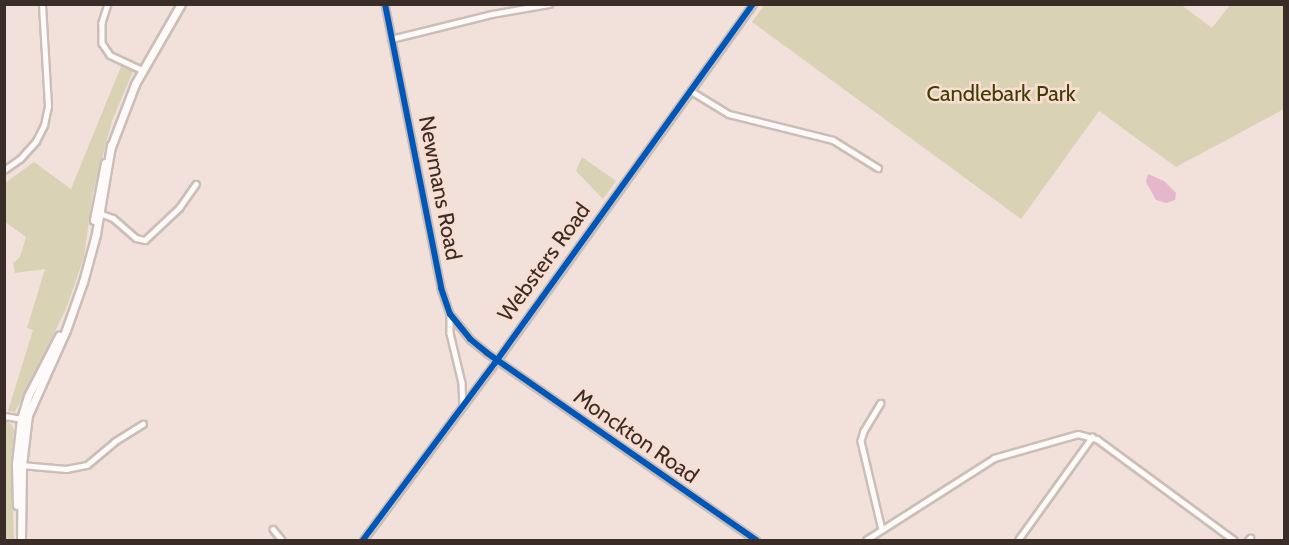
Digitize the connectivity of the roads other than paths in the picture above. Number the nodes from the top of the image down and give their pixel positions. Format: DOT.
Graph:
graph roads {
  1 [pos="42,4"];
  2 [pos="108,4"];
  3 [pos="181,4"];
  4 [pos="385,4"];
  5 [pos="549,4"];
  6 [pos="753,4"];
  7 [pos="391,39"];
  8 [pos="142,70"];
  9 [pos="691,91"];
  10 [pos="878,168"];
  11 [pos="4,170"];
  12 [pos="196,184"];
  13 [pos="97,212"];
  14 [pos="450,314"];
  15 [pos="496,360"];
  16 [pos="463,390"];
  17 [pos="474,390"];
  18 [pos="881,403"];
  19 [pos="463,406"];
  20 [pos="4,416"];
  21 [pos="24,420"];
  22 [pos="143,423"];
  23 [pos="1092,437"];
  24 [pos="19,465"];
  25 [pos="273,529"];
  26 [pos="882,530"];
  27 [pos="22,539"];
  28 [pos="282,540"];
  29 [pos="363,540"];
  30 [pos="756,540"];
  31 [pos="866,540"];
  32 [pos="1018,540"];
  33 [pos="1234,540"];
  1 -- 11 [label="street"];
  2 -- 8 [label="street"];
  3 -- 8 [label="main road"];
  4 -- 7 [label="street, Newmans Road"];
  5 -- 7 [label="street"];
  6 -- 9 [label="street, Websters Road"];
  7 -- 14 [label="street, Newmans Road"];
  8 -- 13 [label="main road"];
  9 -- 10 [label="street"];
  9 -- 15 [label="street, Websters Road"];
  12 -- 13 [label="street"];
  13 -- 21 [label="main road"];
  14 -- 15 [label="street, Newmans Road"];
  14 -- 16 [label="street, Newmans Road"];
  15 -- 17 [label="street, Websters Road"];
  15 -- 30 [label="street, Monckton Road"];
  16 -- 17 [label="street"];
  16 -- 19 [label="street, Newmans Road"];
  17 -- 19 [label="street, Websters Road"];
  18 -- 26 [label="street"];
  19 -- 29 [label="street, Websters Road"];
  20 -- 21 [label="street"];
  21 -- 24 [label="main road"];
  22 -- 24 [label="street"];
  23 -- 26 [label="street"];
  23 -- 32 [label="street"];
  23 -- 33 [label="street"];
  24 -- 27 [label="main road"];
  25 -- 28 [label="street"];
  26 -- 31 [label="street"];
}
